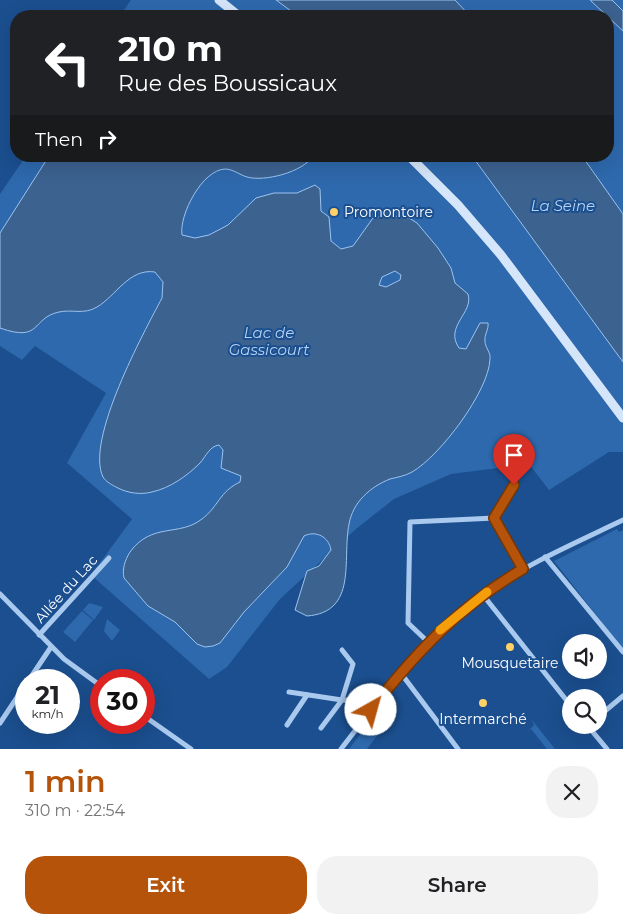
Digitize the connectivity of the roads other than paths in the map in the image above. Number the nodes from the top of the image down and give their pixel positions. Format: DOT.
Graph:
graph roads {
  1 [pos="219,0"];
  2 [pos="232,10"];
  3 [pos="415,162"];
  4 [pos="623,418"];
  5 [pos="514,485"];
  6 [pos="494,518"];
  7 [pos="623,520"];
  8 [pos="109,558"];
  9 [pos="545,558"];
  10 [pos="523,569"];
  11 [pos="0,594"];
  12 [pos="483,595"];
  13 [pos="39,635"];
  14 [pos="428,642"];
  15 [pos="51,647"];
  16 [pos="342,650"];
  17 [pos="623,652"];
  18 [pos="36,669"];
  19 [pos="400,672"];
  20 [pos="90,677"];
  21 [pos="289,692"];
  22 [pos="307,695"];
  23 [pos="562,695"];
  24 [pos="623,696"];
  25 [pos="15,700"];
  26 [pos="342,700"];
  27 [pos="375,704"];
  28 [pos="607,709"];
  29 [pos="0,723"];
  30 [pos="155,724"];
  31 [pos="287,725"];
  32 [pos="321,728"];
  33 [pos="595,734"];
  34 [pos="191,749"];
  35 [pos="341,749"];
  36 [pos="458,749"];
  37 [pos="606,749"];
  1 -- 2 [label="main road"];
  3 -- 4 [label="main road"];
  5 -- 6 [label="street"];
  6 -- 10 [label="street"];
  6 -- 14 [label="street"];
  7 -- 9 [label="street"];
  8 -- 13 [label="street, Allée du Lac"];
  9 -- 10 [label="street"];
  9 -- 17 [label="street"];
  10 -- 12 [label="street"];
  11 -- 13 [label="street"];
  12 -- 14 [label="street"];
  12 -- 23 [label="street"];
  13 -- 15 [label="street"];
  14 -- 19 [label="street"];
  15 -- 18 [label="street"];
  15 -- 20 [label="street"];
  16 -- 26 [label="street"];
  19 -- 27 [label="street"];
  19 -- 36 [label="street"];
  21 -- 22 [label="street"];
  22 -- 26 [label="street"];
  22 -- 31 [label="street"];
  24 -- 28 [label="street"];
  25 -- 29 [label="street"];
  26 -- 27 [label="street"];
  26 -- 32 [label="street"];
  27 -- 35 [label="street"];
  30 -- 34 [label="street"];
  33 -- 37 [label="street"];
}
